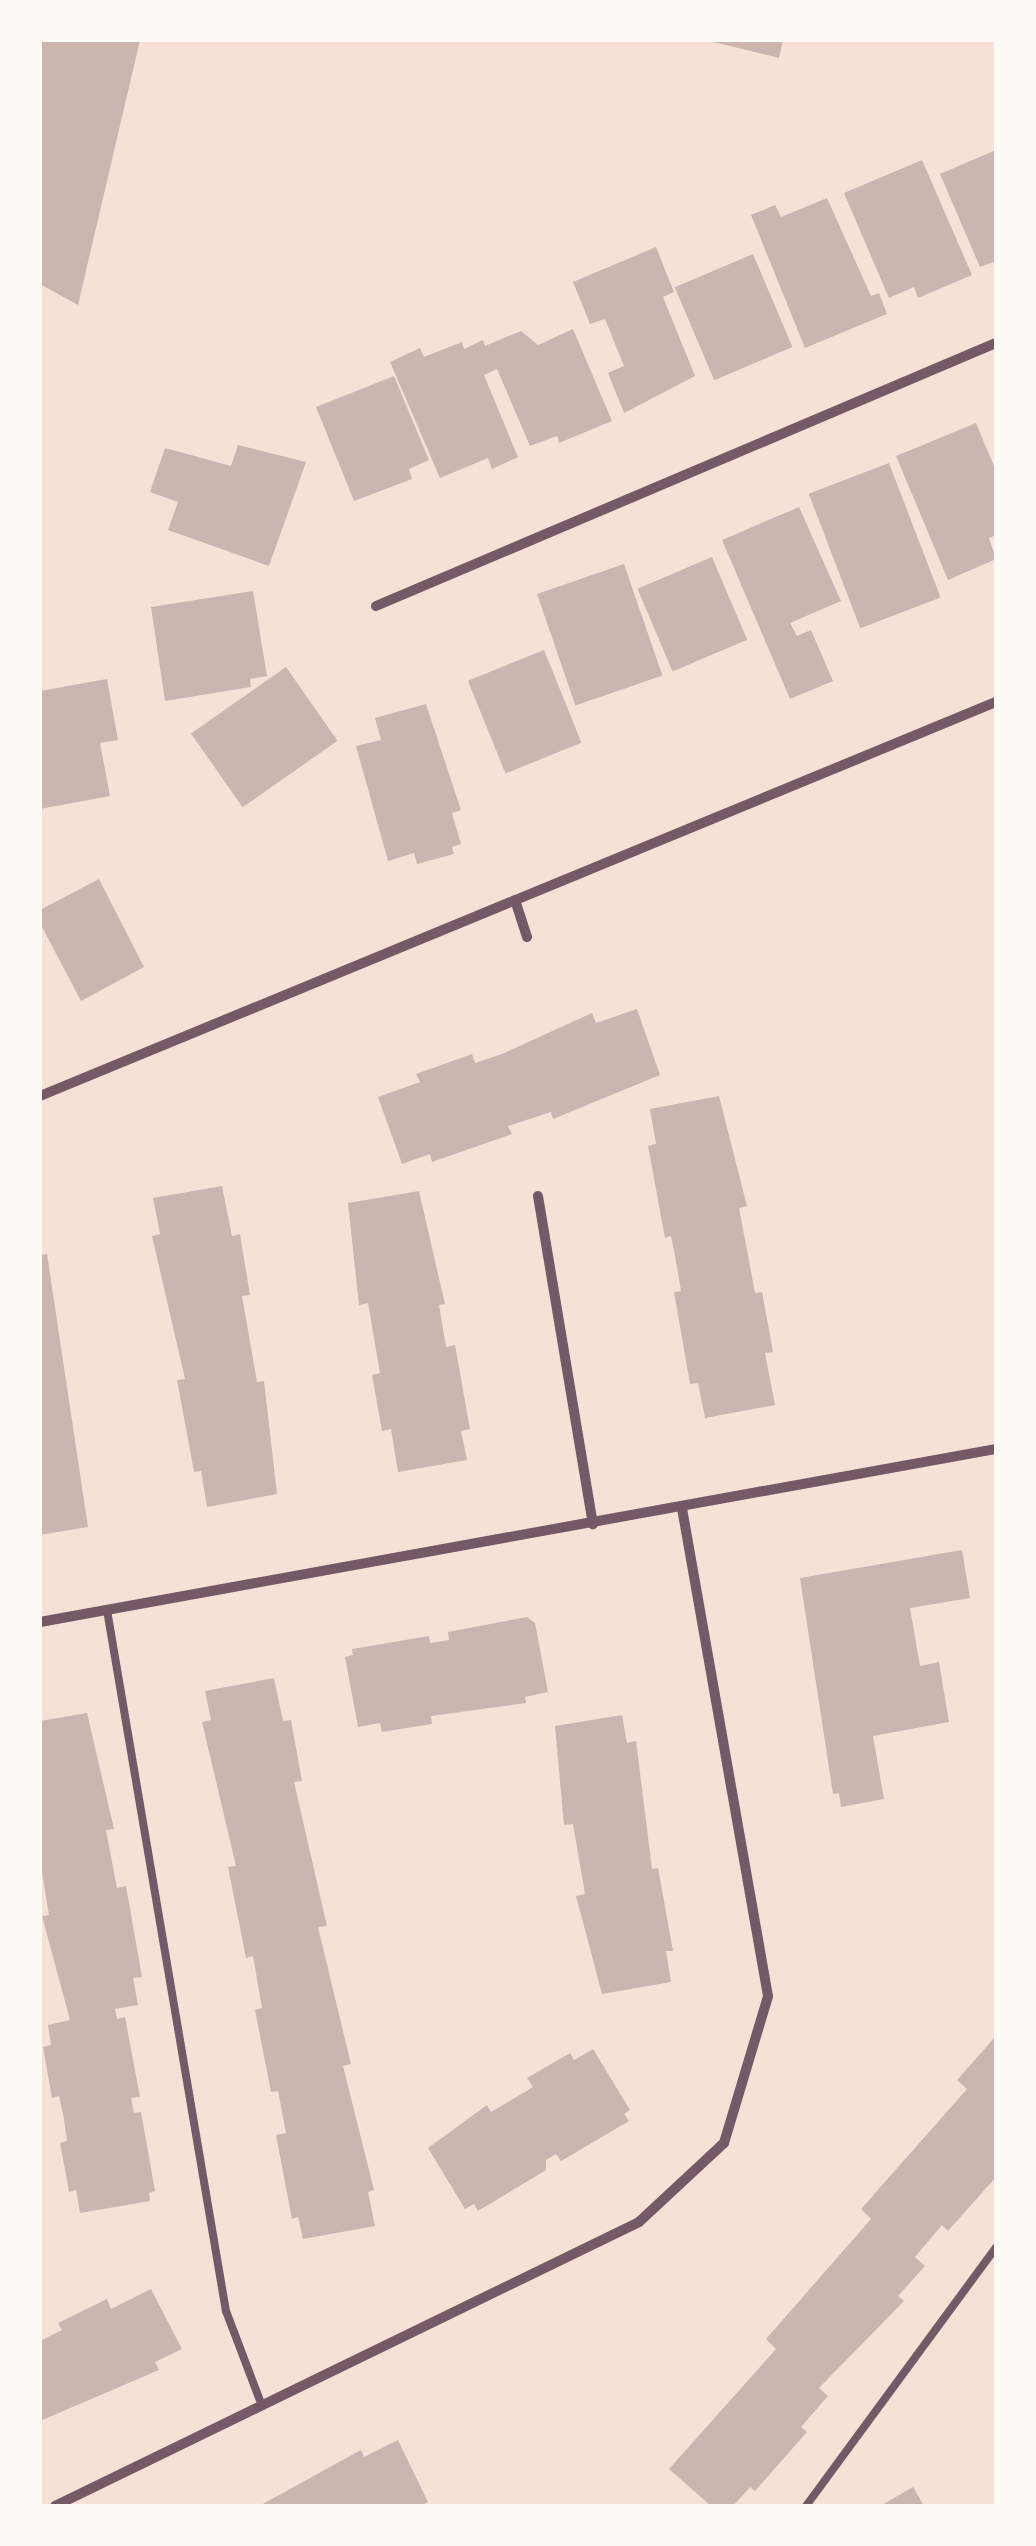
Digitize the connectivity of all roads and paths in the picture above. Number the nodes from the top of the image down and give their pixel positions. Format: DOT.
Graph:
graph roads {
  1 [pos="996,343"];
  2 [pos="376,606"];
  3 [pos="996,702"];
  4 [pos="515,900"];
  5 [pos="526,937"];
  6 [pos="40,1096"];
  7 [pos="538,1196"];
  8 [pos="996,1449"];
  9 [pos="682,1508"];
  10 [pos="593,1524"];
  11 [pos="106,1610"];
  12 [pos="40,1622"];
  13 [pos="996,2247"];
  14 [pos="262,2406"];
  15 [pos="55,2506"];
  16 [pos="806,2506"];
  1 -- 2 [label="street"];
  3 -- 4 [label="street"];
  4 -- 5 [label="street"];
  4 -- 6 [label="street"];
  7 -- 10 [label="street"];
  8 -- 9 [label="street"];
  9 -- 10 [label="street"];
  9 -- 14 [label="street"];
  10 -- 11 [label="street"];
  11 -- 12 [label="street"];
  11 -- 14 [label="lane"];
  13 -- 16 [label="lane"];
  14 -- 15 [label="street"];
}
